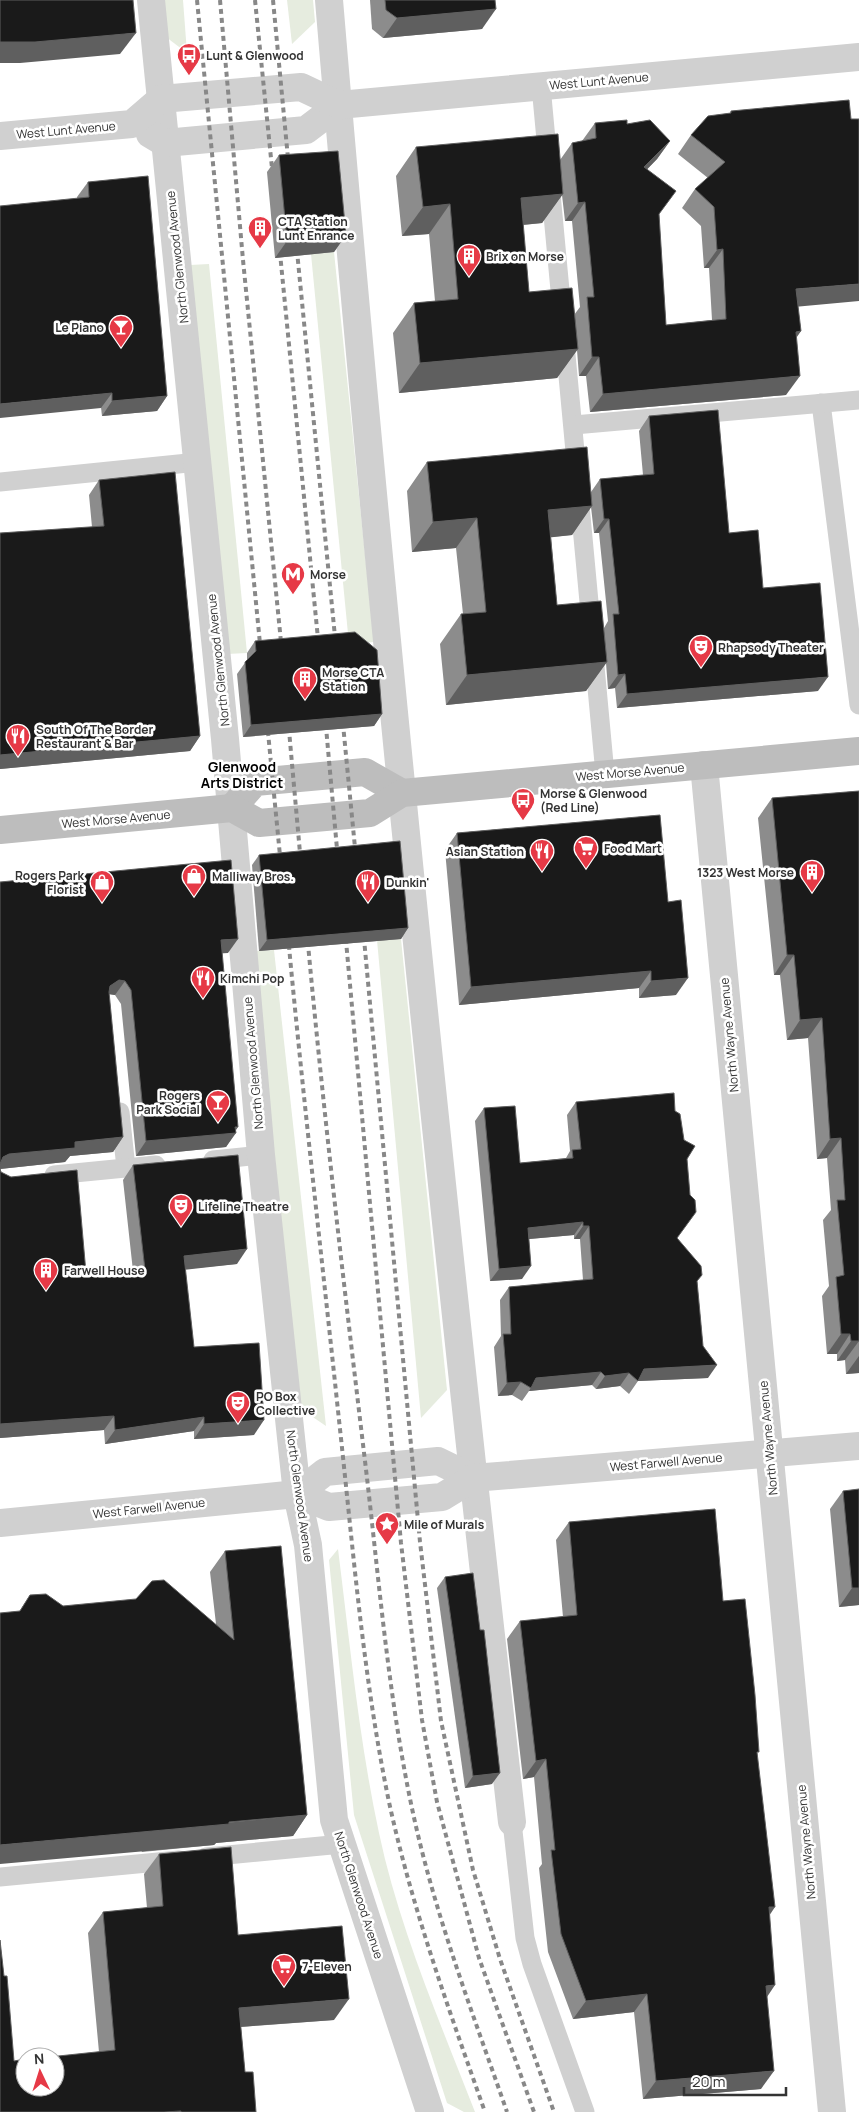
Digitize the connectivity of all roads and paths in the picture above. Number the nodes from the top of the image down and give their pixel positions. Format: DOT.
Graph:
graph roads {
  1 [pos="151,0"];
  2 [pos="329,0"];
  3 [pos="859,57"];
  4 [pos="541,86"];
  5 [pos="161,100"];
  6 [pos="339,105"];
  7 [pos="132,124"];
  8 [pos="0,136"];
  9 [pos="165,142"];
  10 [pos="859,400"];
  11 [pos="821,403"];
  12 [pos="574,425"];
  13 [pos="198,462"];
  14 [pos="0,482"];
  15 [pos="859,706"];
  16 [pos="859,751"];
  17 [pos="704,765"];
  18 [pos="605,774"];
  19 [pos="402,793"];
  20 [pos="232,808"];
  21 [pos="0,830"];
  22 [pos="118,1091"];
  23 [pos="261,1155"];
  24 [pos="194,1161"];
  25 [pos="175,1163"];
  26 [pos="126,1168"];
  27 [pos="39,1176"];
  28 [pos="859,1446"];
  29 [pos="769,1454"];
  30 [pos="473,1478"];
  31 [pos="297,1494"];
  32 [pos="0,1523"];
  33 [pos="512,1822"];
  34 [pos="342,1844"];
  35 [pos="0,1877"];
  36 [pos="430,2112"];
  37 [pos="585,2112"];
  38 [pos="832,2112"];
  1 -- 5 [label="street, North Glenwood Avenue"];
  2 -- 6 [label="street"];
  3 -- 4 [label="street, West Lunt Avenue"];
  4 -- 6 [label="street, West Lunt Avenue"];
  4 -- 12 [label="lane"];
  5 -- 6 [label="street"];
  5 -- 7 [label="street, West Lunt Avenue"];
  5 -- 9 [label="street, North Glenwood Avenue"];
  6 -- 9 [label="street"];
  6 -- 19 [label="street"];
  7 -- 8 [label="street, West Lunt Avenue"];
  7 -- 9 [label="street, West Lunt Avenue"];
  9 -- 13 [label="street, North Glenwood Avenue"];
  10 -- 11 [label="lane"];
  11 -- 12 [label="lane"];
  11 -- 15 [label="lane"];
  12 -- 18 [label="lane"];
  13 -- 14 [label="lane"];
  13 -- 20 [label="street, North Glenwood Avenue"];
  16 -- 17 [label="street, West Morse Avenue"];
  17 -- 18 [label="street, West Morse Avenue"];
  17 -- 29 [label="street, North Wayne Avenue"];
  18 -- 19 [label="street, West Morse Avenue"];
  19 -- 20 [label="street, West Morse Avenue"];
  19 -- 20 [label="street"];
  19 -- 30 [label="street"];
  20 -- 21 [label="street, West Morse Avenue"];
  20 -- 23 [label="street, North Glenwood Avenue"];
  22 -- 26 [label="lane"];
  23 -- 24 [label="lane"];
  23 -- 31 [label="street, North Glenwood Avenue"];
  25 -- 26 [label="lane"];
  26 -- 27 [label="lane"];
  28 -- 29 [label="street, West Farwell Avenue"];
  29 -- 30 [label="street, West Farwell Avenue"];
  29 -- 38 [label="street, North Wayne Avenue"];
  30 -- 31 [label="street, West Farwell Avenue"];
  30 -- 31 [label="street"];
  30 -- 33 [label="street"];
  31 -- 32 [label="street, West Farwell Avenue"];
  31 -- 34 [label="street, North Glenwood Avenue"];
  33 -- 37 [label="lane"];
  34 -- 35 [label="lane"];
  34 -- 36 [label="street, North Glenwood Avenue"];
}
